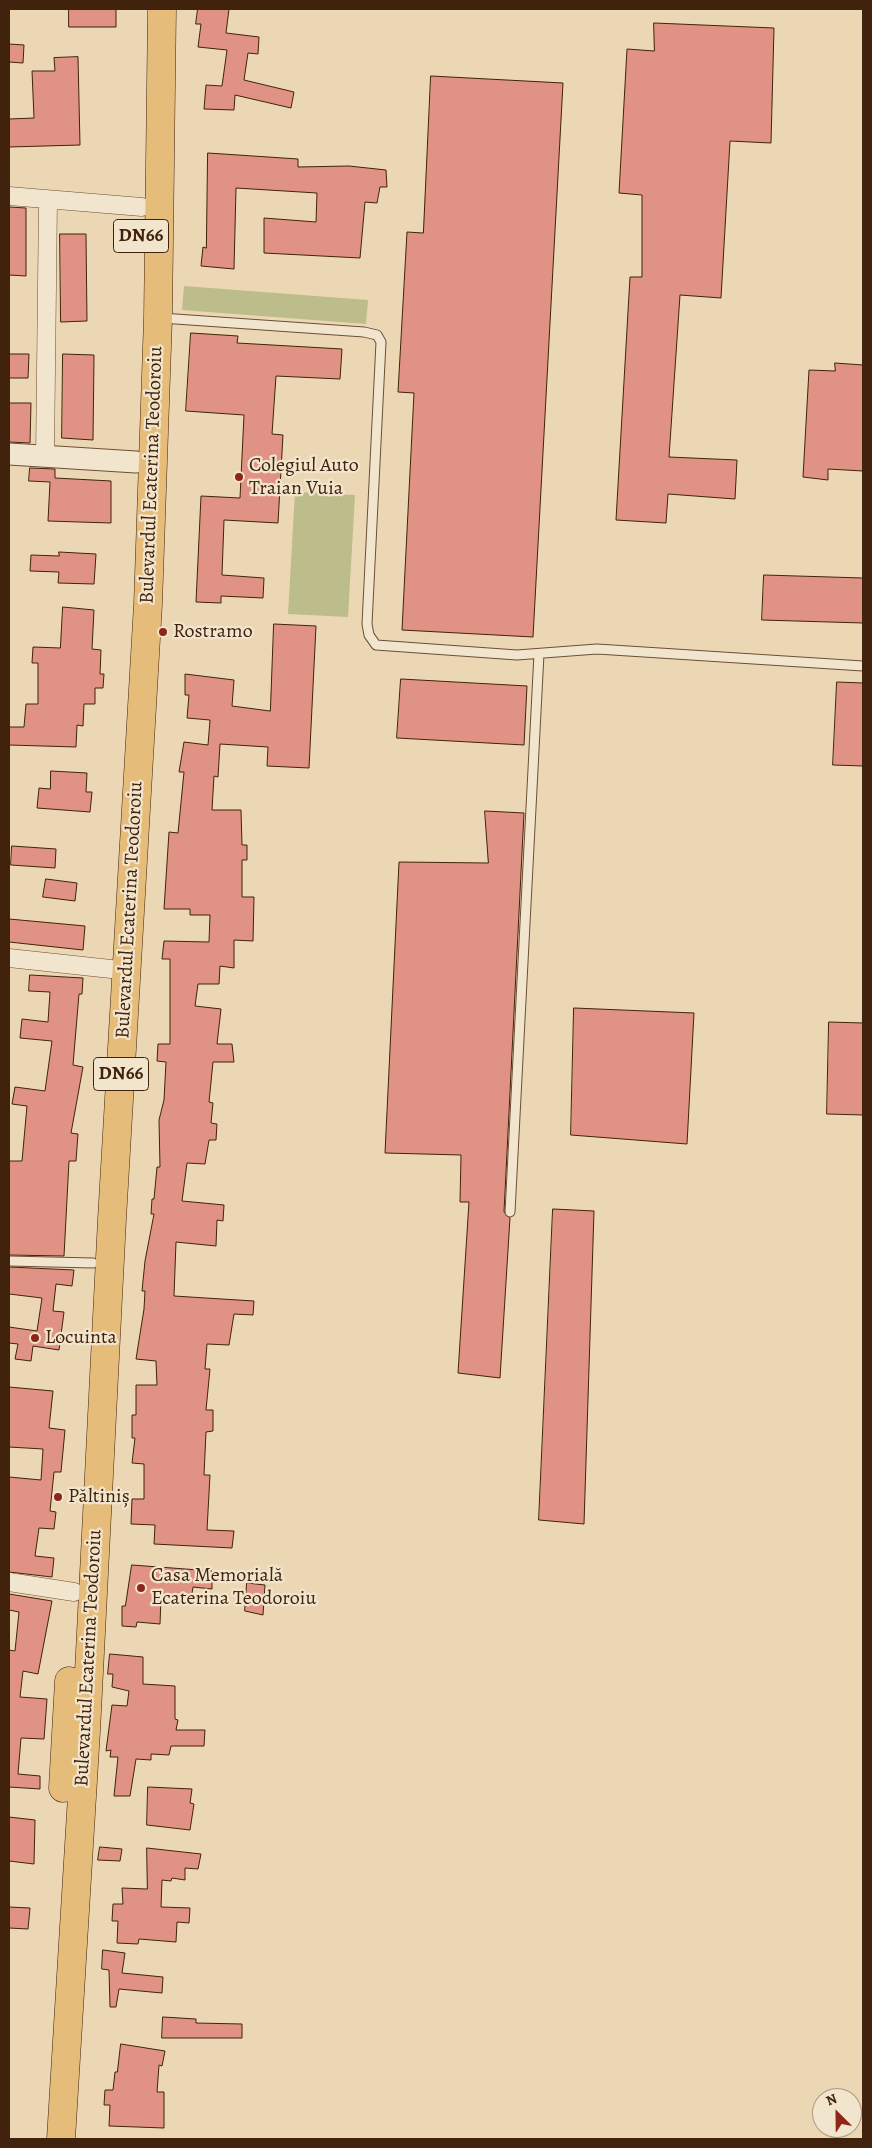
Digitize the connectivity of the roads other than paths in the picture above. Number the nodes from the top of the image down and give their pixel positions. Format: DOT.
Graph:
graph roads {
  1 [pos="144,9"];
  2 [pos="162,9"];
  3 [pos="9,196"];
  4 [pos="48,200"];
  5 [pos="142,207"];
  6 [pos="149,317"];
  7 [pos="9,454"];
  8 [pos="45,456"];
  9 [pos="145,463"];
  10 [pos="539,654"];
  11 [pos="863,666"];
  12 [pos="9,958"];
  13 [pos="111,969"];
  14 [pos="510,1212"];
  15 [pos="9,1261"];
  16 [pos="93,1263"];
  17 [pos="9,1582"];
  18 [pos="84,1593"];
  19 [pos="43,2139"];
  20 [pos="61,2139"];
  1 -- 5 [label="main road, Bulevardul Ecaterina Teodoroiu / DN66"];
  2 -- 6 [label="main road, Bulevardul Ecaterina Teodoroiu / DN66"];
  3 -- 4 [label="street"];
  4 -- 5 [label="street"];
  4 -- 8 [label="street"];
  5 -- 6 [label="main road, Bulevardul Ecaterina Teodoroiu / DN66"];
  6 -- 9 [label="main road, Bulevardul Ecaterina Teodoroiu / DN66"];
  6 -- 10 [label="lane"];
  7 -- 8 [label="street"];
  8 -- 9 [label="street"];
  9 -- 13 [label="main road, Bulevardul Ecaterina Teodoroiu"];
  9 -- 18 [label="main road, Bulevardul Ecaterina Teodoroiu / DN66"];
  10 -- 11 [label="lane"];
  10 -- 14 [label="lane"];
  12 -- 13 [label="street"];
  13 -- 16 [label="main road, Bulevardul Ecaterina Teodoroiu"];
  15 -- 16 [label="lane"];
  16 -- 18 [label="main road, Bulevardul Ecaterina Teodoroiu"];
  17 -- 18 [label="street"];
  18 -- 19 [label="main road, Bulevardul Ecaterina Teodoroiu"];
  18 -- 20 [label="main road, Bulevardul Ecaterina Teodoroiu / DN66"];
}
